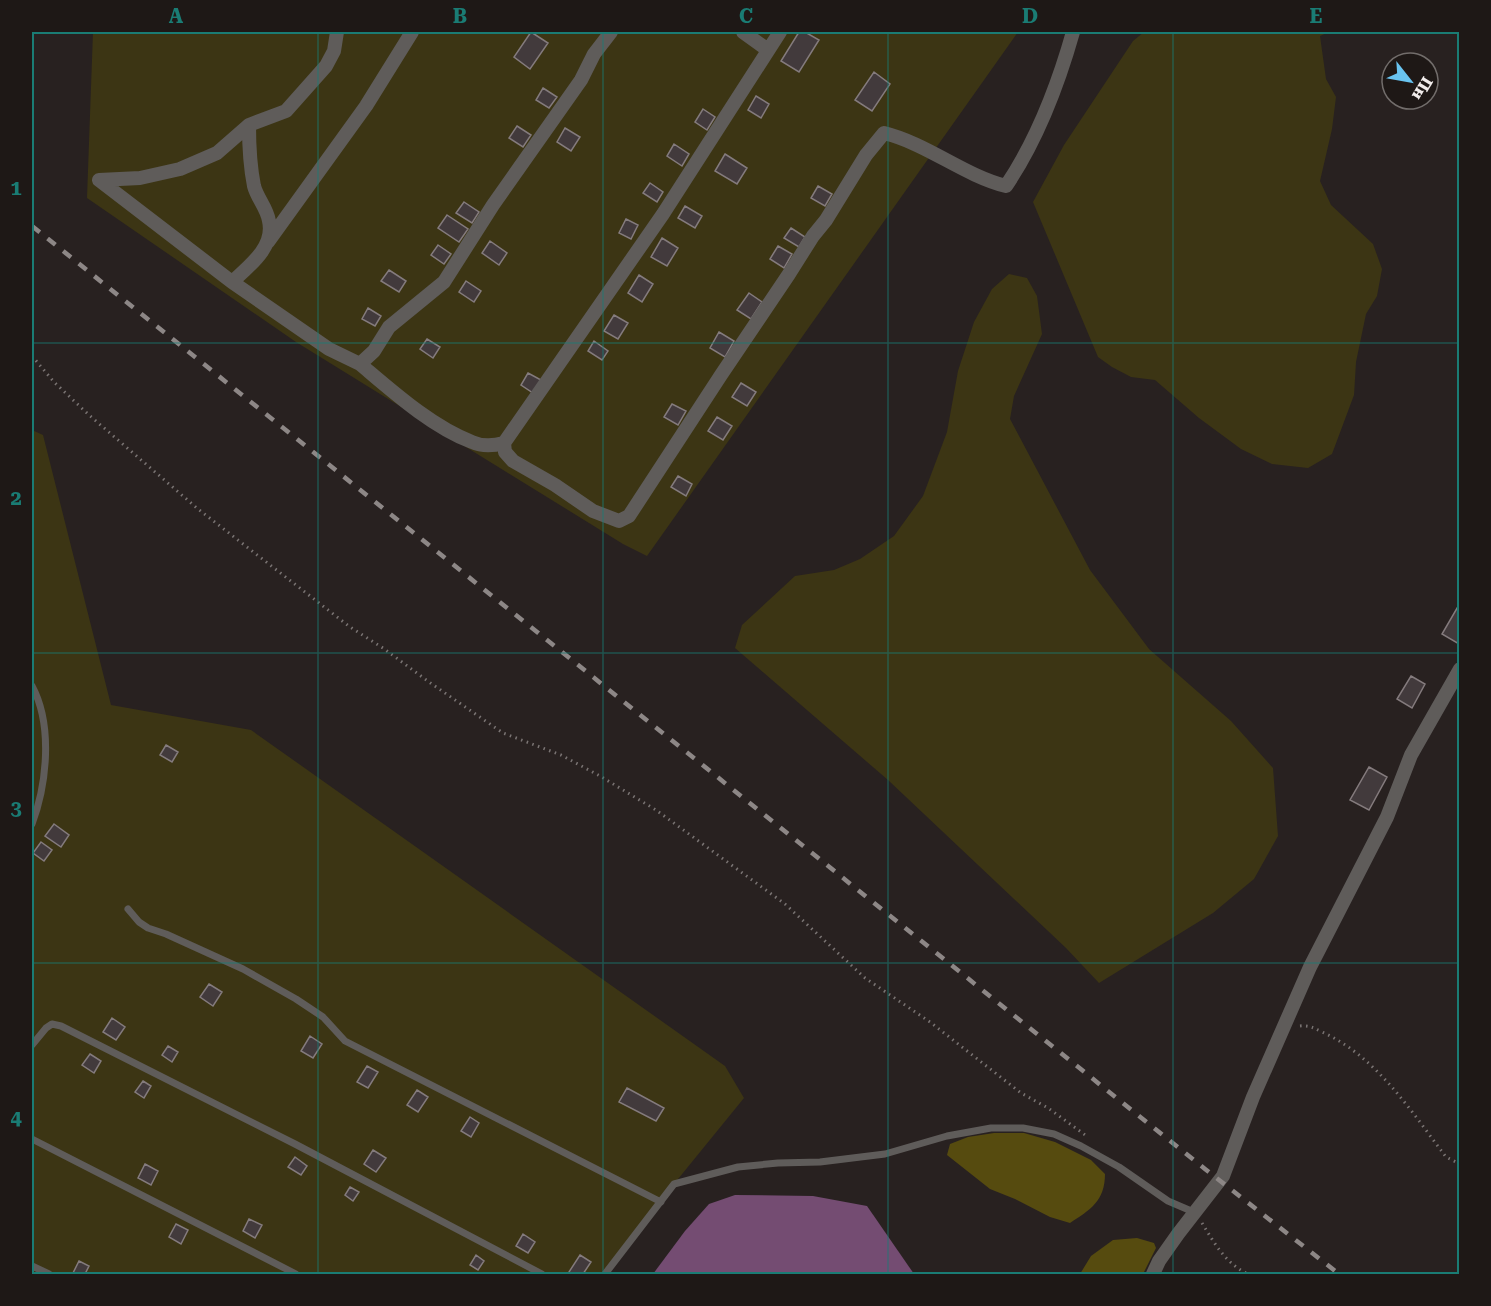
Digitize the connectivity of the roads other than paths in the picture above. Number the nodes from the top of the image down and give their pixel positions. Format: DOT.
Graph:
graph roads {
  1 [pos="337,32"];
  2 [pos="412,32"];
  3 [pos="611,32"];
  4 [pos="743,32"];
  5 [pos="780,32"];
  6 [pos="1072,32"];
  7 [pos="768,50"];
  8 [pos="249,125"];
  9 [pos="268,242"];
  10 [pos="232,282"];
  11 [pos="360,364"];
  12 [pos="504,443"];
  13 [pos="1460,669"];
  14 [pos="32,686"];
  15 [pos="32,824"];
  16 [pos="128,909"];
  17 [pos="32,1045"];
  18 [pos="32,1139"];
  19 [pos="661,1202"];
  20 [pos="1196,1213"];
  21 [pos="32,1266"];
  22 [pos="49,1275"];
  23 [pos="296,1275"];
  24 [pos="542,1275"];
  25 [pos="605,1275"];
  26 [pos="1152,1275"];
  1 -- 8 [label="street"];
  2 -- 9 [label="street"];
  3 -- 11 [label="street"];
  4 -- 7 [label="street"];
  5 -- 7 [label="street"];
  6 -- 12 [label="street"];
  7 -- 12 [label="street"];
  8 -- 9 [label="street"];
  8 -- 10 [label="street"];
  9 -- 10 [label="street"];
  10 -- 11 [label="street"];
  11 -- 12 [label="street"];
  13 -- 20 [label="street"];
  14 -- 15 [label="lane"];
  16 -- 19 [label="lane"];
  17 -- 24 [label="lane"];
  18 -- 23 [label="lane"];
  19 -- 20 [label="lane"];
  19 -- 25 [label="lane"];
  20 -- 26 [label="street"];
  21 -- 22 [label="lane"];
}
